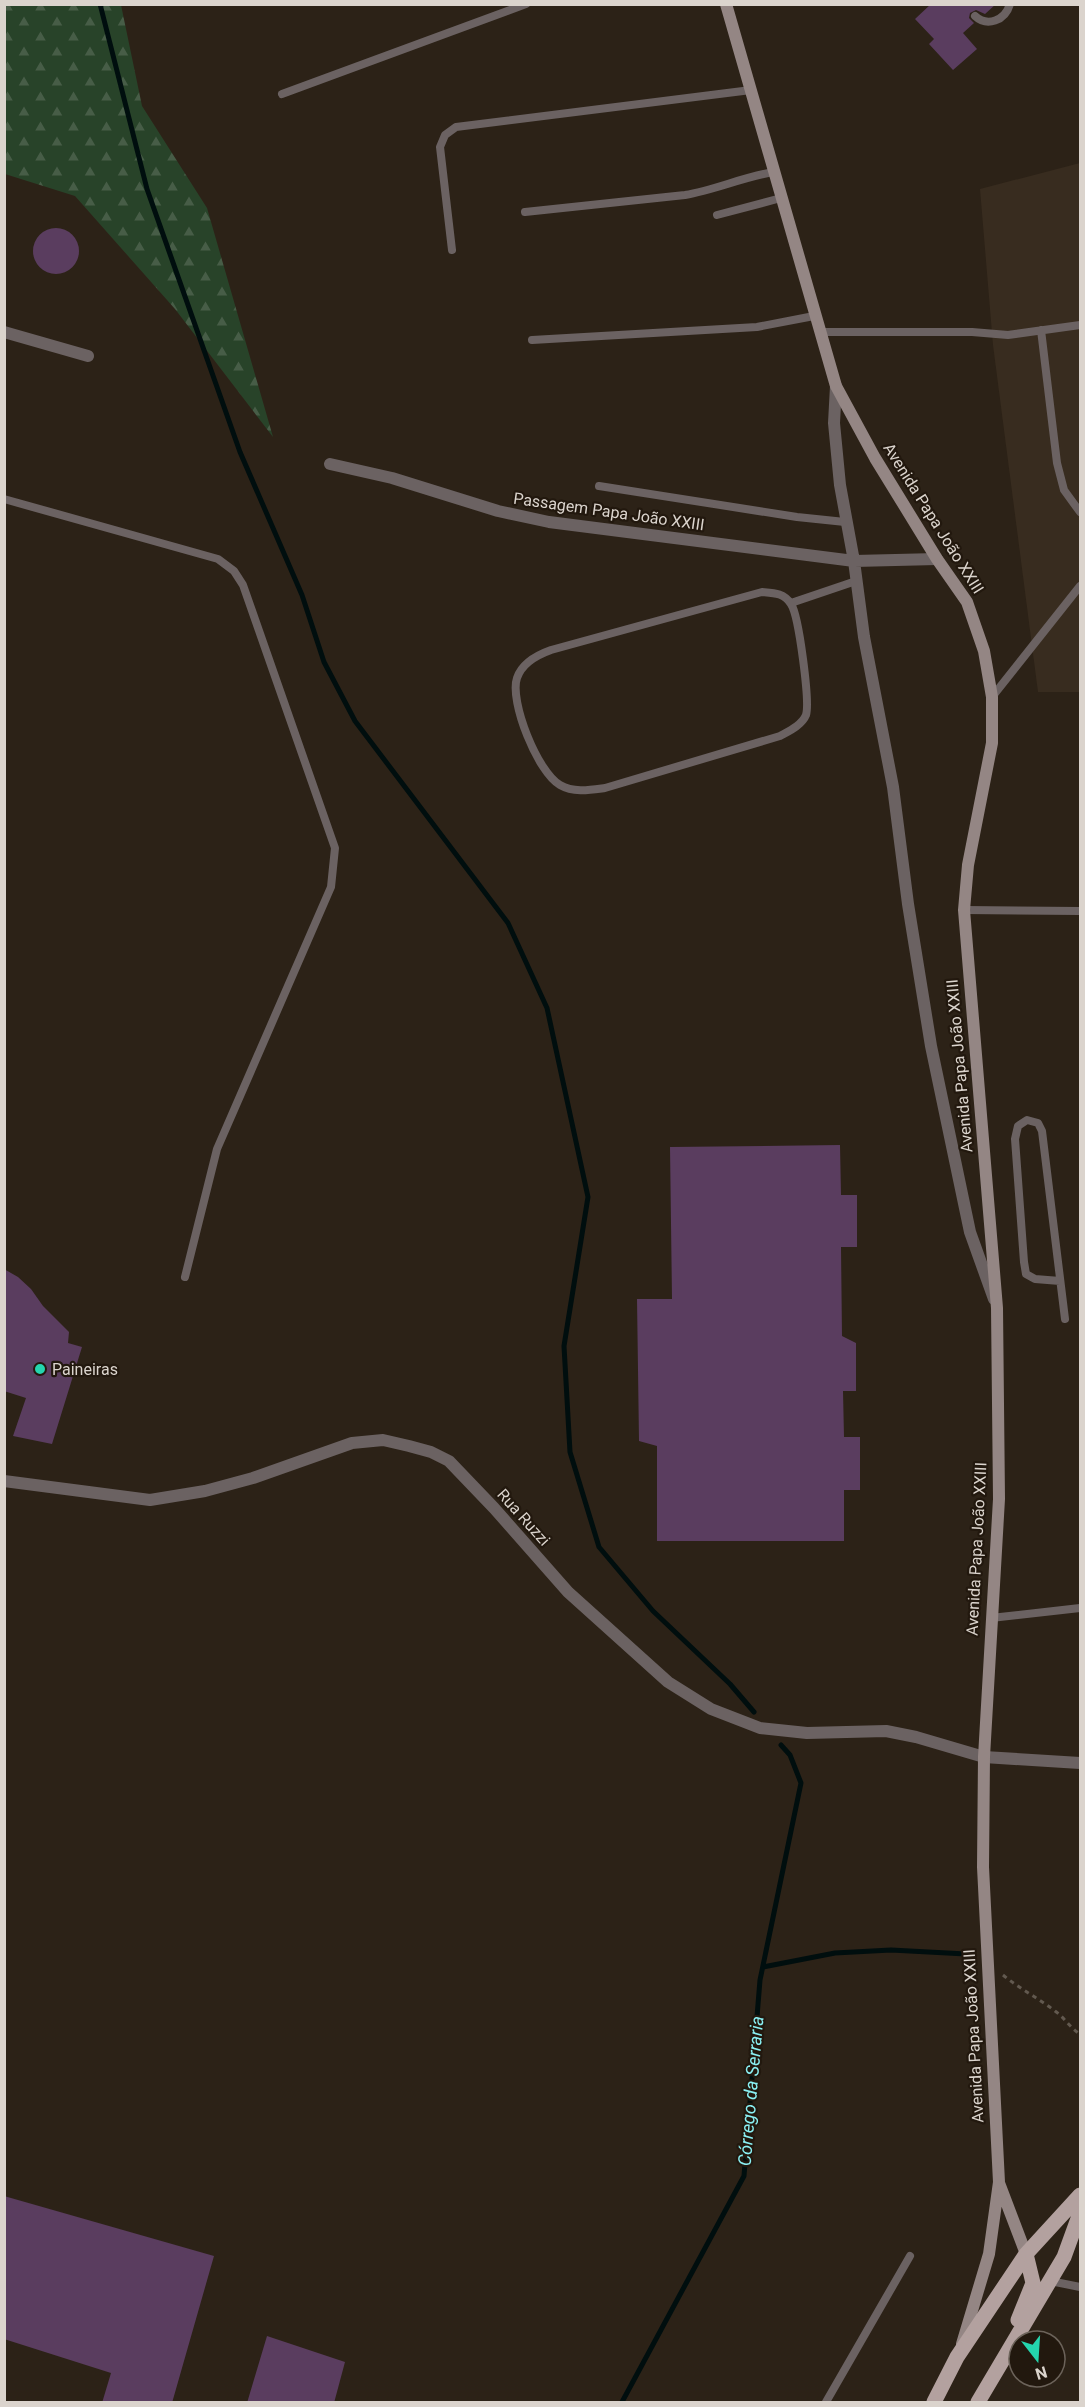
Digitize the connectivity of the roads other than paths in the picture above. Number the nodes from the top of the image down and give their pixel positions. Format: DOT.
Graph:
graph roads {
  1 [pos="526,4"];
  2 [pos="726,4"];
  3 [pos="1010,4"];
  4 [pos="975,16"];
  5 [pos="751,90"];
  6 [pos="282,94"];
  7 [pos="774,172"];
  8 [pos="781,198"];
  9 [pos="525,212"];
  10 [pos="717,215"];
  11 [pos="452,249"];
  12 [pos="814,316"];
  13 [pos="1080,325"];
  14 [pos="1041,330"];
  15 [pos="4,332"];
  16 [pos="820,332"];
  17 [pos="532,340"];
  18 [pos="88,356"];
  19 [pos="836,386"];
  20 [pos="330,464"];
  21 [pos="598,486"];
  22 [pos="4,499"];
  23 [pos="1080,512"];
  24 [pos="846,522"];
  25 [pos="937,559"];
  26 [pos="854,561"];
  27 [pos="856,581"];
  28 [pos="1080,586"];
  29 [pos="791,603"];
  30 [pos="992,697"];
  31 [pos="964,909"];
  32 [pos="1080,910"];
  33 [pos="185,1277"];
  34 [pos="1060,1281"];
  35 [pos="997,1308"];
  36 [pos="1065,1319"];
  37 [pos="4,1481"];
  38 [pos="1080,1608"];
  39 [pos="991,1618"];
  40 [pos="984,1757"];
  41 [pos="1080,1763"];
  42 [pos="999,2182"];
  43 [pos="1080,2195"];
  44 [pos="1080,2213"];
  45 [pos="1026,2254"];
  46 [pos="910,2256"];
  47 [pos="1050,2281"];
  48 [pos="1080,2287"];
  49 [pos="1012,2329"];
  50 [pos="1022,2329"];
  51 [pos="957,2356"];
  52 [pos="1007,2356"];
  53 [pos="826,2403"];
  54 [pos="934,2403"];
  55 [pos="978,2403"];
  1 -- 6 [label="lane"];
  2 -- 5 [label="street, Avenida Papa João XXIII"];
  3 -- 4 [label="lane"];
  5 -- 7 [label="street, Avenida Papa João XXIII"];
  5 -- 11 [label="lane"];
  7 -- 8 [label="street, Avenida Papa João XXIII"];
  7 -- 9 [label="lane"];
  8 -- 10 [label="lane"];
  8 -- 12 [label="street, Avenida Papa João XXIII"];
  12 -- 16 [label="street, Avenida Papa João XXIII"];
  12 -- 17 [label="lane"];
  13 -- 14 [label="lane"];
  14 -- 16 [label="lane"];
  14 -- 23 [label="lane"];
  15 -- 18 [label="street"];
  16 -- 19 [label="street, Avenida Papa João XXIII"];
  19 -- 24 [label="street"];
  19 -- 25 [label="street, Avenida Papa João XXIII"];
  20 -- 26 [label="street, Passagem Papa João XXIII"];
  21 -- 24 [label="lane"];
  22 -- 33 [label="lane"];
  24 -- 26 [label="street"];
  25 -- 26 [label="street, Passagem Papa João XXIII"];
  25 -- 30 [label="street, Avenida Papa João XXIII"];
  26 -- 27 [label="street"];
  27 -- 29 [label="lane"];
  27 -- 35 [label="street"];
  28 -- 30 [label="lane"];
  29 -- 29 [label="lane"];
  30 -- 31 [label="street, Avenida Papa João XXIII"];
  31 -- 32 [label="lane"];
  31 -- 35 [label="street, Avenida Papa João XXIII"];
  34 -- 34 [label="lane"];
  34 -- 36 [label="lane"];
  35 -- 39 [label="street, Avenida Papa João XXIII"];
  37 -- 40 [label="street, Rua Ruzzi"];
  38 -- 39 [label="lane"];
  39 -- 40 [label="street, Avenida Papa João XXIII"];
  40 -- 41 [label="street, Rua Ruzzi"];
  40 -- 42 [label="street, Avenida Papa João XXIII"];
  42 -- 45 [label="street, Avenida Papa João XXIII"];
  42 -- 51 [label="street, Avenida Papa João XXIII"];
  43 -- 45 [label="main road, Avenida Papa João XXIII"];
  44 -- 47 [label="main road"];
  45 -- 49 [label="main road"];
  45 -- 51 [label="main road, Avenida Papa João XXIII"];
  46 -- 53 [label="lane"];
  47 -- 48 [label="lane"];
  47 -- 50 [label="main road"];
  51 -- 54 [label="main road, Avenida Papa João XXIII"];
  52 -- 55 [label="main road"];
}
